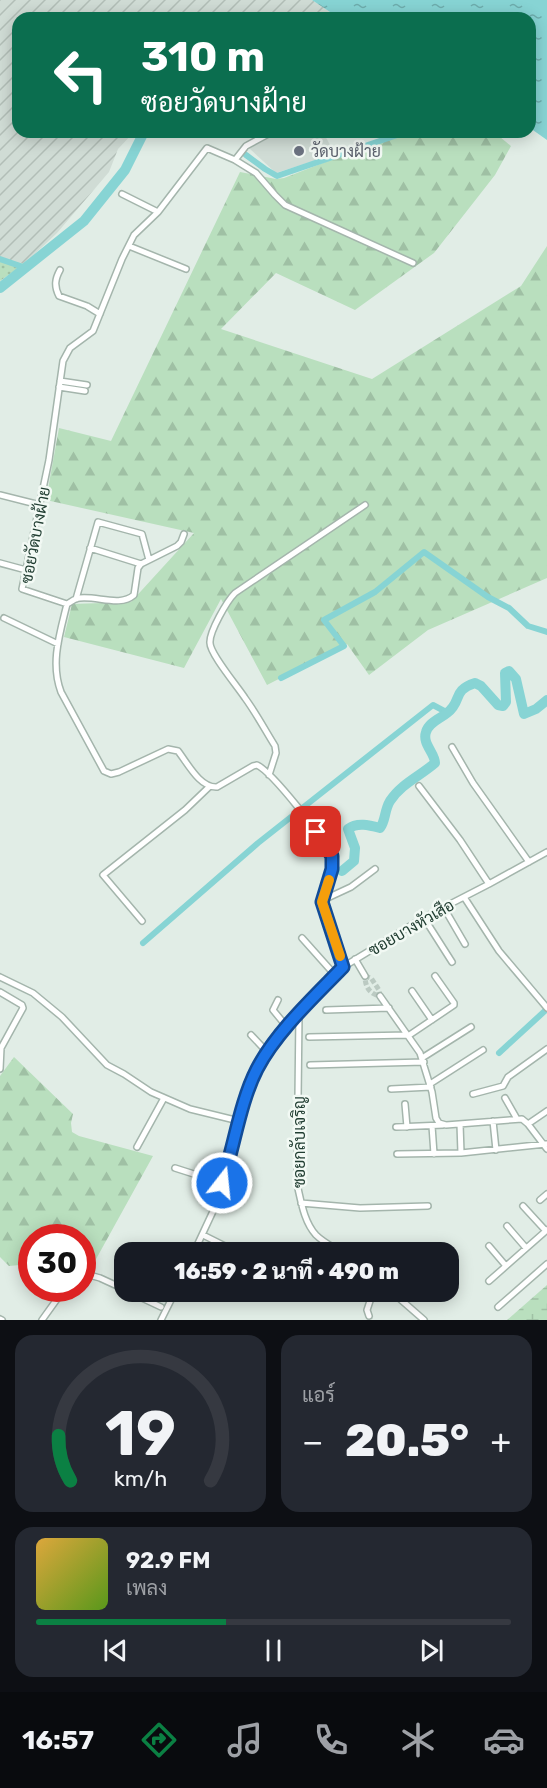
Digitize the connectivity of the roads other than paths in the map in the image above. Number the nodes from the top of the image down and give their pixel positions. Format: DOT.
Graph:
graph roads {
  1 [pos="261,138"];
  2 [pos="235,160"];
  3 [pos="122,194"];
  4 [pos="158,212"];
  5 [pos="129,246"];
  6 [pos="413,263"];
  7 [pos="186,269"];
  8 [pos="60,270"];
  9 [pos="100,314"];
  10 [pos="59,384"];
  11 [pos="86,388"];
  12 [pos="0,495"];
  13 [pos="40,505"];
  14 [pos="365,505"];
  15 [pos="184,534"];
  16 [pos="90,548"];
  17 [pos="149,560"];
  18 [pos="0,563"];
  19 [pos="141,564"];
  20 [pos="26,570"];
  21 [pos="76,599"];
  22 [pos="67,604"];
  23 [pos="4,618"];
  24 [pos="58,644"];
  25 [pos="452,747"];
  26 [pos="269,775"];
  27 [pos="419,786"];
  28 [pos="209,787"];
  29 [pos="547,852"];
  30 [pos="529,862"];
  31 [pos="375,869"];
  32 [pos="489,884"];
  33 [pos="464,897"];
  34 [pos="323,900"];
  35 [pos="444,908"];
  36 [pos="424,918"];
  37 [pos="142,921"];
  38 [pos="302,938"];
  39 [pos="465,944"];
  40 [pos="355,959"];
  41 [pos="452,962"];
  42 [pos="343,967"];
  43 [pos="335,975"];
  44 [pos="365,976"];
  45 [pos="435,976"];
  46 [pos="0,977"];
  47 [pos="412,991"];
  48 [pos="0,992"];
  49 [pos="380,996"];
  50 [pos="278,1000"];
  51 [pos="545,1006"];
  52 [pos="389,1008"];
  53 [pos="326,1010"];
  54 [pos="299,1014"];
  55 [pos="432,1020"];
  56 [pos="287,1027"];
  57 [pos="471,1027"];
  58 [pos="251,1035"];
  59 [pos="408,1035"];
  60 [pos="309,1037"];
  61 [pos="547,1049"];
  62 [pos="483,1050"];
  63 [pos="268,1053"];
  64 [pos="423,1060"];
  65 [pos="310,1065"];
  66 [pos="0,1069"];
  67 [pos="431,1086"];
  68 [pos="391,1089"];
  69 [pos="473,1094"];
  70 [pos="164,1098"];
  71 [pos="505,1098"];
  72 [pos="405,1104"];
  73 [pos="547,1111"];
  74 [pos="518,1119"];
  75 [pos="239,1121"];
  76 [pos="493,1121"];
  77 [pos="460,1124"];
  78 [pos="528,1124"];
  79 [pos="446,1125"];
  80 [pos="432,1126"];
  81 [pos="396,1127"];
  82 [pos="407,1127"];
  83 [pos="546,1146"];
  84 [pos="137,1147"];
  85 [pos="496,1150"];
  86 [pos="461,1153"];
  87 [pos="397,1154"];
  88 [pos="434,1154"];
  89 [pos="176,1168"];
  90 [pos="222,1183"];
  91 [pos="547,1194"];
  92 [pos="540,1200"];
  93 [pos="301,1203"];
  94 [pos="428,1206"];
  95 [pos="523,1206"];
  96 [pos="507,1226"];
  97 [pos="546,1230"];
  98 [pos="203,1235"];
  99 [pos="199,1242"];
  100 [pos="217,1242"];
  101 [pos="326,1242"];
  102 [pos="489,1246"];
  103 [pos="526,1248"];
  104 [pos="547,1264"];
  105 [pos="506,1266"];
  106 [pos="96,1277"];
  107 [pos="489,1281"];
  108 [pos="114,1284"];
  109 [pos="54,1302"];
  110 [pos="150,1302"];
  111 [pos="169,1302"];
  112 [pos="370,1302"];
  113 [pos="403,1302"];
  114 [pos="498,1308"];
  115 [pos="164,1309"];
  116 [pos="369,1316"];
  117 [pos="42,1320"];
  118 [pos="160,1320"];
  119 [pos="424,1320"];
  1 -- 2 [label="street"];
  2 -- 4 [label="street, ซอยวัดบางฝ้าย"];
  2 -- 6 [label="street"];
  3 -- 4 [label="street"];
  4 -- 5 [label="street, ซอยวัดบางฝ้าย"];
  5 -- 7 [label="street"];
  5 -- 9 [label="street, ซอยวัดบางฝ้าย"];
  8 -- 9 [label="street"];
  9 -- 10 [label="street, ซอยวัดบางฝ้าย"];
  10 -- 11 [label="street"];
  10 -- 13 [label="street, ซอยวัดบางฝ้าย"];
  12 -- 13 [label="street"];
  13 -- 20 [label="street, ซอยวัดบางฝ้าย"];
  14 -- 26 [label="street"];
  15 -- 17 [label="street"];
  16 -- 17 [label="street"];
  16 -- 19 [label="street"];
  16 -- 21 [label="street"];
  17 -- 19 [label="street"];
  18 -- 20 [label="street"];
  19 -- 21 [label="street"];
  20 -- 22 [label="street, ซอยวัดบางฝ้าย"];
  21 -- 22 [label="street"];
  22 -- 24 [label="street"];
  23 -- 24 [label="street"];
  24 -- 28 [label="street"];
  25 -- 30 [label="street"];
  26 -- 28 [label="street"];
  26 -- 34 [label="street"];
  27 -- 32 [label="street"];
  28 -- 37 [label="street"];
  29 -- 30 [label="street, ซอยบางหัวเสือ"];
  30 -- 32 [label="street, ซอยบางหัวเสือ"];
  31 -- 34 [label="street"];
  32 -- 33 [label="street, ซอยบางหัวเสือ"];
  33 -- 35 [label="street, ซอยบางหัวเสือ"];
  33 -- 51 [label="street"];
  34 -- 42 [label="street"];
  35 -- 36 [label="street, ซอยบางหัวเสือ"];
  35 -- 39 [label="street"];
  36 -- 40 [label="street, ซอยบางหัวเสือ"];
  36 -- 41 [label="street"];
  38 -- 43 [label="street"];
  40 -- 42 [label="street, ซอยบางหัวเสือ"];
  40 -- 44 [label="street"];
  42 -- 43 [label="street, ซอยบางหัวเสือ"];
  43 -- 54 [label="street, ซอยบางหัวเสือ"];
  45 -- 55 [label="street"];
  46 -- 70 [label="street"];
  47 -- 55 [label="street"];
  48 -- 66 [label="street"];
  49 -- 52 [label="street"];
  50 -- 56 [label="street"];
  52 -- 53 [label="street"];
  52 -- 59 [label="street"];
  54 -- 56 [label="street, ซอยบางหัวเสือ"];
  54 -- 93 [label="street, ซอยกลับเจริญ"];
  55 -- 59 [label="street"];
  56 -- 63 [label="street, ซอยบางหัวเสือ"];
  57 -- 64 [label="street"];
  58 -- 63 [label="street"];
  59 -- 60 [label="street"];
  59 -- 64 [label="street"];
  61 -- 69 [label="street"];
  62 -- 67 [label="street"];
  63 -- 75 [label="street, ซอยบางหัวเสือ"];
  64 -- 65 [label="street"];
  64 -- 67 [label="street"];
  67 -- 68 [label="street"];
  67 -- 79 [label="street"];
  70 -- 75 [label="street"];
  70 -- 84 [label="street"];
  71 -- 74 [label="street"];
  72 -- 82 [label="street"];
  73 -- 78 [label="street"];
  74 -- 76 [label="street"];
  74 -- 78 [label="street"];
  75 -- 90 [label="street, ซอยบางหัวเสือ"];
  76 -- 77 [label="street"];
  76 -- 85 [label="street"];
  77 -- 79 [label="street"];
  77 -- 86 [label="street"];
  78 -- 83 [label="street"];
  79 -- 80 [label="street"];
  80 -- 82 [label="street"];
  80 -- 88 [label="street"];
  81 -- 82 [label="street"];
  83 -- 85 [label="street"];
  85 -- 86 [label="street"];
  86 -- 88 [label="street"];
  87 -- 88 [label="street"];
  89 -- 90 [label="street"];
  90 -- 98 [label="street, ซอยบางหัวเสือ"];
  91 -- 92 [label="street"];
  93 -- 94 [label="street"];
  93 -- 101 [label="street, ซอยกลับเจริญ"];
  95 -- 97 [label="street"];
  96 -- 103 [label="street"];
  97 -- 103 [label="street"];
  98 -- 99 [label="street, ซอยบางหัวเสือ"];
  98 -- 100 [label="street"];
  102 -- 105 [label="street"];
  103 -- 105 [label="street"];
  104 -- 114 [label="street"];
  105 -- 107 [label="street"];
  106 -- 108 [label="street"];
  109 -- 117 [label="street"];
  110 -- 115 [label="street"];
  111 -- 115 [label="street"];
  112 -- 116 [label="street"];
  113 -- 119 [label="street"];
  115 -- 118 [label="street"];
}
